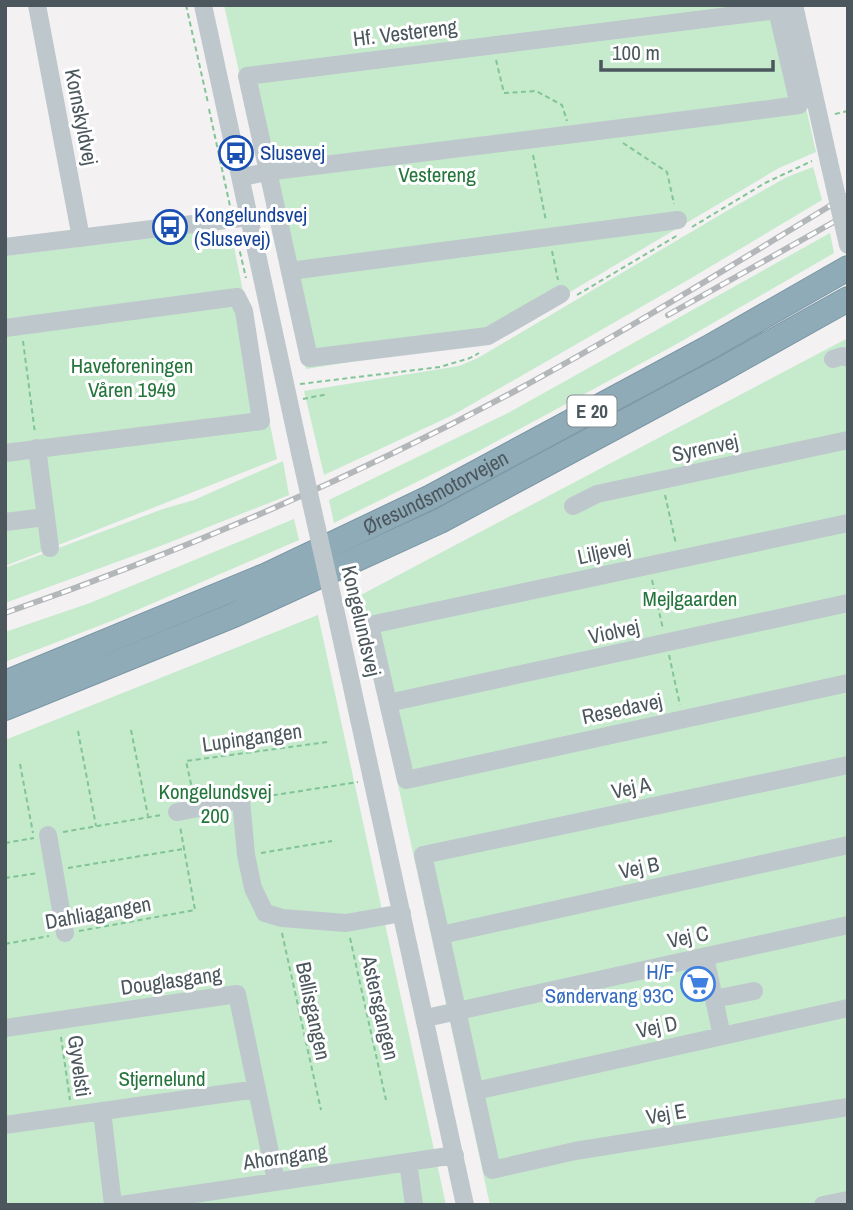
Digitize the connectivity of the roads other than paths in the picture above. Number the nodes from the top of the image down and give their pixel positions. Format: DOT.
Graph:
graph roads {
  1 [pos="37,5"];
  2 [pos="203,5"];
  3 [pos="790,7"];
  4 [pos="267,173"];
  5 [pos="242,177"];
  6 [pos="250,217"];
  7 [pos="678,220"];
  8 [pos="81,237"];
  9 [pos="848,245"];
  10 [pos="5,247"];
  11 [pos="848,268"];
  12 [pos="290,271"];
  13 [pos="561,294"];
  14 [pos="843,302"];
  15 [pos="13,327"];
  16 [pos="848,440"];
  17 [pos="37,448"];
  18 [pos="5,453"];
  19 [pos="573,506"];
  20 [pos="45,517"];
  21 [pos="5,522"];
  22 [pos="848,523"];
  23 [pos="50,548"];
  24 [pos="848,603"];
  25 [pos="5,682"];
  26 [pos="848,683"];
  27 [pos="388,703"];
  28 [pos="5,708"];
  29 [pos="848,765"];
  30 [pos="405,776"];
  31 [pos="372,779"];
  32 [pos="177,812"];
  33 [pos="41,836"];
  34 [pos="848,845"];
  35 [pos="402,913"];
  36 [pos="848,925"];
  37 [pos="65,933"];
  38 [pos="440,935"];
  39 [pos="705,957"];
  40 [pos="754,991"];
  41 [pos="714,999"];
  42 [pos="848,1008"];
  43 [pos="457,1012"];
  44 [pos="426,1018"];
  45 [pos="5,1028"];
  46 [pos="722,1036"];
  47 [pos="257,1088"];
  48 [pos="475,1091"];
  49 [pos="848,1107"];
  50 [pos="102,1111"];
  51 [pos="5,1125"];
  52 [pos="455,1155"];
  53 [pos="408,1162"];
  54 [pos="276,1181"];
  55 [pos="848,1200"];
  56 [pos="113,1205"];
  57 [pos="121,1205"];
  58 [pos="414,1205"];
  59 [pos="465,1205"];
  60 [pos="823,1205"];
  1 -- 8 [label="street, Kornskyldvej"];
  2 -- 5 [label="street, Kongelundsvej"];
  3 -- 4 [label="street"];
  3 -- 4 [label="street, Hf. Vestereng"];
  3 -- 9 [label="street, bridge"];
  4 -- 5 [label="street"];
  4 -- 12 [label="street"];
  5 -- 6 [label="street, Kongelundsvej"];
  6 -- 8 [label="street"];
  6 -- 31 [label="street, Kongelundsvej, bridge"];
  7 -- 12 [label="street"];
  8 -- 10 [label="street"];
  11 -- 25 [label="highway, Øresundsmotorvejen / E 20"];
  12 -- 13 [label="street"];
  14 -- 28 [label="highway, Øresundsmotorvejen / E 20"];
  15 -- 17 [label="street"];
  16 -- 19 [label="street, Syrenvej"];
  17 -- 18 [label="street"];
  17 -- 20 [label="street"];
  20 -- 21 [label="street"];
  20 -- 23 [label="street"];
  22 -- 27 [label="street, Liljevej"];
  24 -- 27 [label="street, Violvej"];
  26 -- 30 [label="street, Resedavej"];
  27 -- 30 [label="street"];
  29 -- 38 [label="street, Vej A"];
  30 -- 31 [label="street, Resedavej"];
  31 -- 35 [label="street, Kongelundsvej"];
  32 -- 35 [label="street"];
  33 -- 37 [label="street"];
  34 -- 38 [label="street, Vej B"];
  35 -- 44 [label="street, Kongelundsvej"];
  36 -- 39 [label="street, Vej C"];
  38 -- 43 [label="street"];
  39 -- 41 [label="street"];
  39 -- 43 [label="street, Vej C"];
  40 -- 41 [label="street"];
  41 -- 46 [label="street"];
  42 -- 46 [label="street, Vej D"];
  43 -- 44 [label="street, Vej C"];
  43 -- 48 [label="street"];
  44 -- 52 [label="street, Kongelundsvej"];
  45 -- 47 [label="street, Douglasgang"];
  46 -- 48 [label="street, Vej D"];
  47 -- 50 [label="street"];
  47 -- 54 [label="street, Douglasgang"];
  48 -- 49 [label="street, Vej E"];
  50 -- 51 [label="street"];
  50 -- 56 [label="street"];
  52 -- 53 [label="street, Ahorngang"];
  52 -- 59 [label="street, Kongelundsvej"];
  53 -- 54 [label="street, Ahorngang"];
  53 -- 58 [label="street"];
  54 -- 57 [label="street, Ahorngang"];
  55 -- 60 [label="street"];
}
